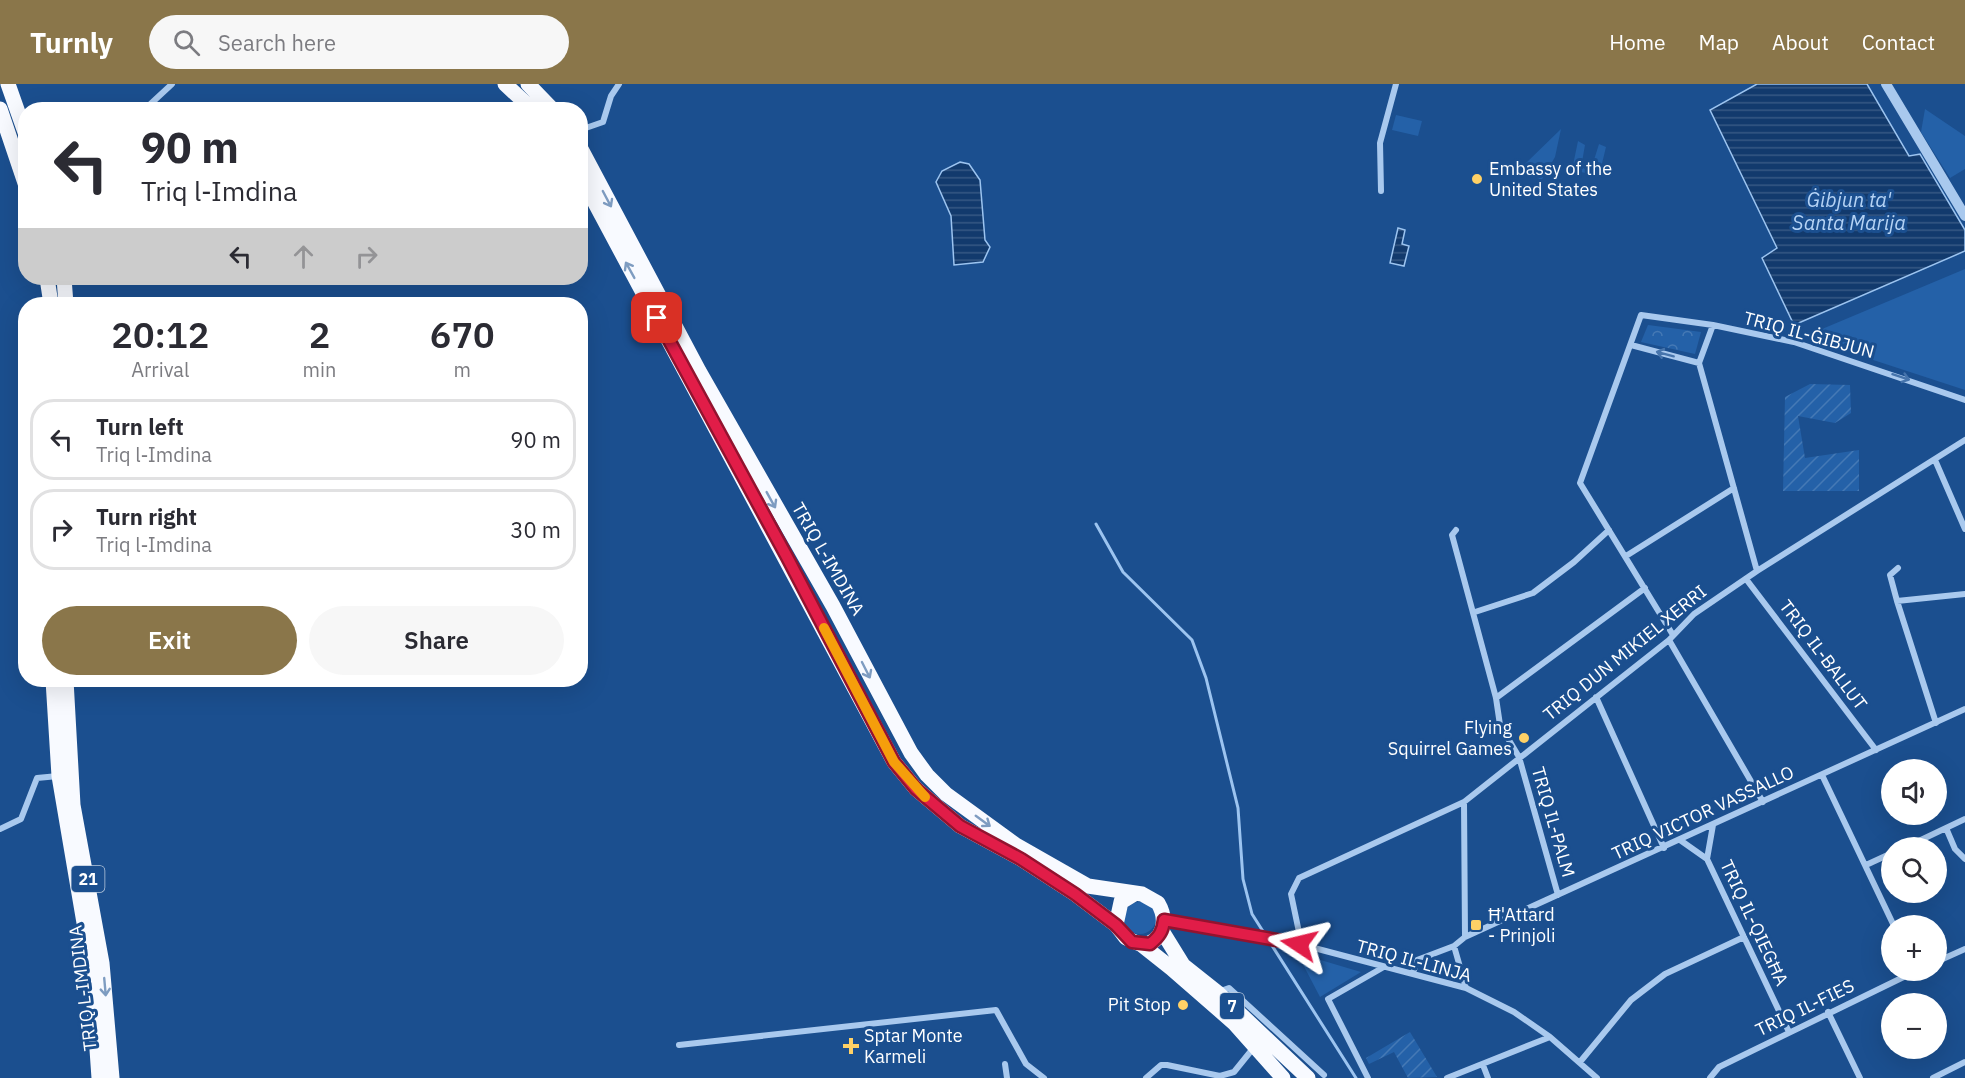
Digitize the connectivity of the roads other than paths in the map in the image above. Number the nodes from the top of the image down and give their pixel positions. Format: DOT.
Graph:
graph roads {
  1 [pos="8,84"];
  2 [pos="172,84"];
  3 [pos="505,84"];
  4 [pos="528,84"];
  5 [pos="619,84"];
  6 [pos="1396,84"];
  7 [pos="1886,84"];
  8 [pos="153,102"];
  9 [pos="524,102"];
  10 [pos="545,102"];
  11 [pos="0,109"];
  12 [pos="18,112"];
  13 [pos="588,127"];
  14 [pos="18,162"];
  15 [pos="588,162"];
  16 [pos="588,190"];
  17 [pos="1381,191"];
  18 [pos="1965,216"];
  19 [pos="1713,325"];
  20 [pos="1631,345"];
  21 [pos="1699,363"];
  22 [pos="1965,400"];
  23 [pos="1965,440"];
  24 [pos="1935,460"];
  25 [pos="1734,488"];
  26 [pos="1965,529"];
  27 [pos="1456,530"];
  28 [pos="1608,530"];
  29 [pos="1626,556"];
  30 [pos="1898,568"];
  31 [pos="1757,571"];
  32 [pos="1746,579"];
  33 [pos="1645,588"];
  34 [pos="1965,594"];
  35 [pos="1897,601"];
  36 [pos="1474,612"];
  37 [pos="1671,637"];
  38 [pos="53,687"];
  39 [pos="66,687"];
  40 [pos="1596,697"];
  41 [pos="1496,698"];
  42 [pos="1965,710"];
  43 [pos="1936,723"];
  44 [pos="1876,750"];
  45 [pos="1519,757"];
  46 [pos="1822,775"];
  47 [pos="59,776"];
  48 [pos="1464,802"];
  49 [pos="1763,802"];
  50 [pos="1965,819"];
  51 [pos="1713,825"];
  52 [pos="1946,828"];
  53 [pos="0,829"];
  54 [pos="1927,837"];
  55 [pos="1680,840"];
  56 [pos="1664,848"];
  57 [pos="1881,858"];
  58 [pos="1707,859"];
  59 [pos="1965,859"];
  60 [pos="1866,865"];
  61 [pos="1134,894"];
  62 [pos="1558,895"];
  63 [pos="1889,915"];
  64 [pos="1116,925"];
  65 [pos="1163,925"];
  66 [pos="1465,937"];
  67 [pos="1744,937"];
  68 [pos="1299,944"];
  69 [pos="1142,945"];
  70 [pos="1454,945"];
  71 [pos="1965,949"];
  72 [pos="1947,957"];
  73 [pos="1382,968"];
  74 [pos="1413,974"];
  75 [pos="1895,981"];
  76 [pos="1466,988"];
  77 [pos="1828,1012"];
  78 [pos="1790,1032"];
  79 [pos="1550,1037"];
  80 [pos="679,1045"];
  81 [pos="1255,1045"];
  82 [pos="1294,1057"];
  83 [pos="1580,1062"];
  84 [pos="1965,1062"];
  85 [pos="1005,1064"];
  86 [pos="1483,1065"];
  87 [pos="1324,1075"];
  88 [pos="99,1078"];
  89 [pos="112,1078"];
  90 [pos="1007,1078"];
  91 [pos="1044,1078"];
  92 [pos="1146,1078"];
  93 [pos="1283,1078"];
  94 [pos="1308,1078"];
  95 [pos="1368,1078"];
  96 [pos="1447,1078"];
  97 [pos="1488,1078"];
  98 [pos="1597,1078"];
  99 [pos="1710,1078"];
  100 [pos="1860,1078"];
  101 [pos="1934,1078"];
  1 -- 12 [label="highway"];
  2 -- 8 [label="street"];
  3 -- 9 [label="highway"];
  4 -- 10 [label="highway"];
  5 -- 13 [label="street"];
  6 -- 17 [label="street"];
  7 -- 18 [label="street"];
  11 -- 14 [label="highway"];
  15 -- 61 [label="highway, TRIQ L-IMDINA / 7, one-way"];
  64 -- 16 [label="highway, TRIQ L-IMDINA / 7, one-way"];
  19 -- 20 [label="street, TRIQ IL-ĠIBJUN"];
  19 -- 21 [label="street"];
  19 -- 22 [label="street, TRIQ IL-ĠIBJUN, one-way"];
  21 -- 20 [label="street, one-way"];
  20 -- 28 [label="street"];
  21 -- 25 [label="street"];
  23 -- 24 [label="street, TRIQ DUN MIKIEL XERRI"];
  24 -- 26 [label="street"];
  24 -- 31 [label="street, TRIQ DUN MIKIEL XERRI"];
  25 -- 29 [label="street"];
  25 -- 31 [label="street"];
  27 -- 36 [label="street, TRIQ IL-PALM"];
  28 -- 29 [label="street"];
  28 -- 36 [label="street"];
  29 -- 33 [label="street"];
  30 -- 35 [label="street"];
  31 -- 32 [label="street, TRIQ DUN MIKIEL XERRI"];
  32 -- 37 [label="street, TRIQ DUN MIKIEL XERRI"];
  32 -- 44 [label="street, TRIQ IL-BALLUT"];
  33 -- 37 [label="street"];
  33 -- 41 [label="street"];
  34 -- 35 [label="street"];
  35 -- 43 [label="street"];
  36 -- 41 [label="street, TRIQ IL-PALM"];
  37 -- 40 [label="street, TRIQ DUN MIKIEL XERRI"];
  37 -- 49 [label="street"];
  38 -- 47 [label="highway, TRIQ L-IMDINA / 21"];
  39 -- 89 [label="highway, TRIQ L-IMDINA / 21, one-way"];
  40 -- 45 [label="street, TRIQ DUN MIKIEL XERRI"];
  40 -- 56 [label="street"];
  41 -- 45 [label="street, TRIQ IL-PALM"];
  42 -- 43 [label="street, TRIQ VICTOR VASSALLO"];
  43 -- 44 [label="street, TRIQ VICTOR VASSALLO"];
  44 -- 46 [label="street, TRIQ VICTOR VASSALLO"];
  45 -- 48 [label="street, TRIQ DUN MIKIEL XERRI"];
  45 -- 62 [label="street, TRIQ IL-PALM"];
  46 -- 49 [label="street, TRIQ VICTOR VASSALLO"];
  46 -- 60 [label="street"];
  47 -- 53 [label="street"];
  47 -- 88 [label="highway, TRIQ L-IMDINA / 21"];
  48 -- 66 [label="street"];
  48 -- 68 [label="street, TRIQ DUN MIKIEL XERRI"];
  49 -- 51 [label="street, TRIQ VICTOR VASSALLO"];
  50 -- 52 [label="street"];
  51 -- 55 [label="street, TRIQ VICTOR VASSALLO"];
  51 -- 58 [label="street, TRIQ IL-QIEGĦA"];
  52 -- 54 [label="street"];
  52 -- 59 [label="street"];
  55 -- 56 [label="street, TRIQ VICTOR VASSALLO"];
  55 -- 58 [label="street, TRIQ IL-QIEGĦA"];
  56 -- 62 [label="street, TRIQ VICTOR VASSALLO"];
  57 -- 60 [label="street"];
  58 -- 67 [label="street, TRIQ IL-QIEGĦA"];
  60 -- 63 [label="street"];
  61 -- 64 [label="highway"];
  61 -- 65 [label="highway, TRIQ L-IMDINA / 7"];
  62 -- 66 [label="street, TRIQ VICTOR VASSALLO"];
  64 -- 69 [label="highway, TRIQ L-IMDINA / 7"];
  65 -- 68 [label="street, TRIQ IL-LINJA"];
  65 -- 69 [label="highway"];
  65 -- 82 [label="highway, TRIQ L-IMDINA / 7"];
  66 -- 70 [label="street, TRIQ VICTOR VASSALLO"];
  67 -- 78 [label="street, TRIQ IL-QIEGĦA"];
  67 -- 83 [label="street"];
  68 -- 73 [label="street, TRIQ IL-LINJA"];
  69 -- 81 [label="highway, TRIQ L-IMDINA / 7"];
  70 -- 74 [label="street, TRIQ VICTOR VASSALLO"];
  70 -- 76 [label="street"];
  71 -- 72 [label="street"];
  73 -- 74 [label="street, TRIQ IL-LINJA"];
  73 -- 95 [label="street"];
  74 -- 76 [label="street, TRIQ IL-LINJA"];
  75 -- 77 [label="street, TRIQ IL-FIES"];
  76 -- 79 [label="street, TRIQ IL-LINJA"];
  77 -- 78 [label="street, TRIQ IL-FIES"];
  77 -- 100 [label="street"];
  78 -- 99 [label="street, TRIQ IL-FIES"];
  79 -- 83 [label="street, TRIQ IL-LINJA"];
  79 -- 86 [label="street"];
  80 -- 91 [label="street"];
  81 -- 92 [label="street"];
  81 -- 93 [label="highway, TRIQ L-IMDINA / 7"];
  82 -- 87 [label="street"];
  82 -- 94 [label="highway, TRIQ L-IMDINA / 7"];
  83 -- 98 [label="street, TRIQ IL-LINJA"];
  84 -- 101 [label="street"];
  85 -- 90 [label="street"];
  86 -- 96 [label="street"];
  86 -- 97 [label="street"];
}
